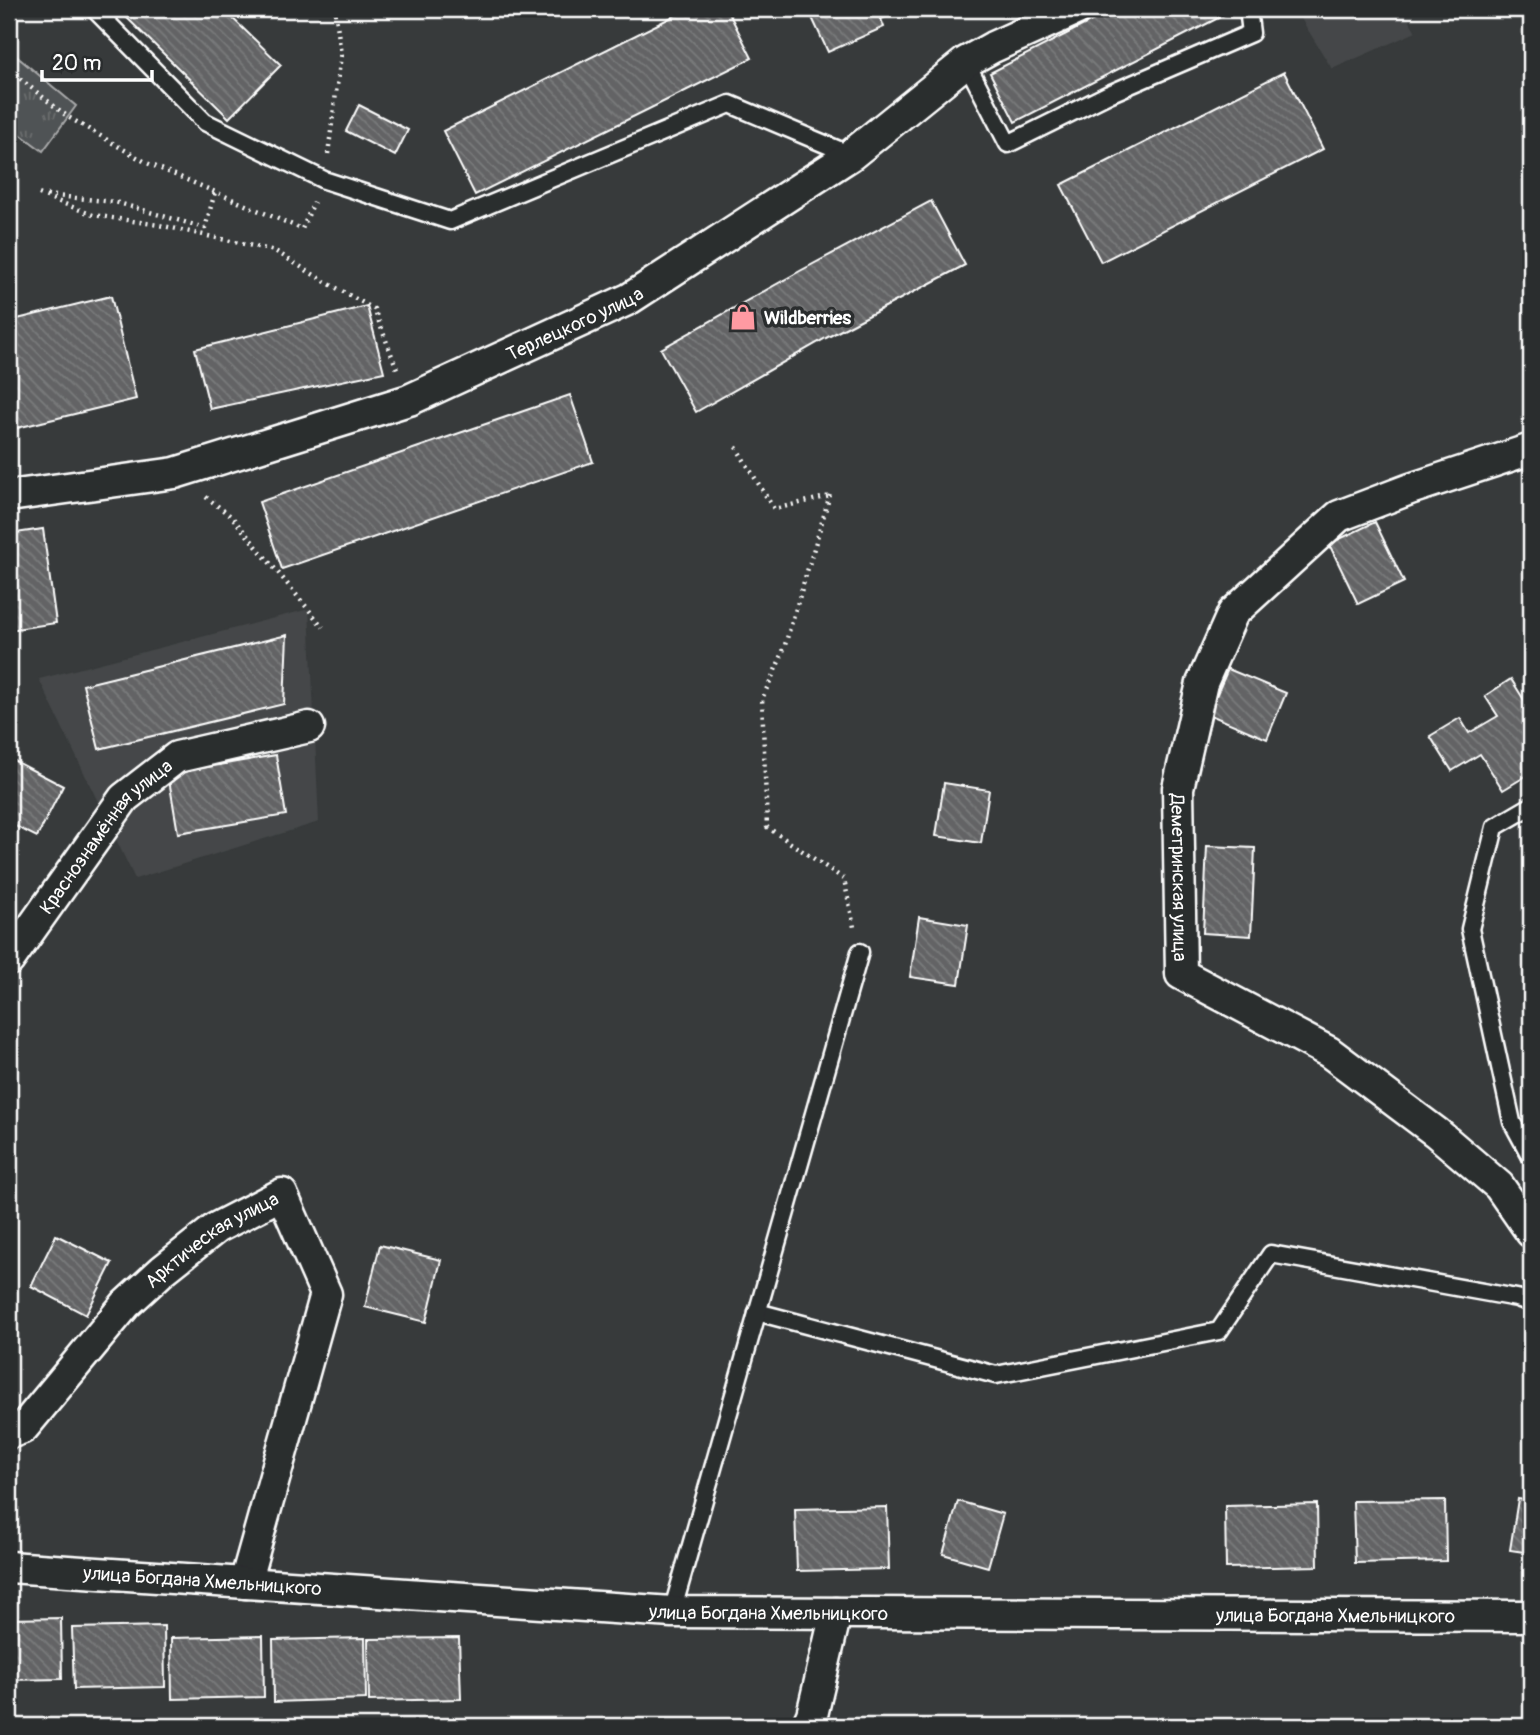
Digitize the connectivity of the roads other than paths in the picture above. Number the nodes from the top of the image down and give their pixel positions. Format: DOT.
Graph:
graph roads {
  1 [pos="94,9"];
  2 [pos="1077,9"];
  3 [pos="1248,9"];
  4 [pos="966,62"];
  5 [pos="850,155"];
  6 [pos="1531,449"];
  7 [pos="9,496"];
  8 [pos="309,727"];
  9 [pos="1531,806"];
  10 [pos="860,952"];
  11 [pos="9,960"];
  12 [pos="1531,1157"];
  13 [pos="1531,1232"];
  14 [pos="1531,1303"];
  15 [pos="757,1312"];
  16 [pos="9,1433"];
  17 [pos="9,1567"];
  18 [pos="245,1583"];
  19 [pos="672,1612"];
  20 [pos="836,1613"];
  21 [pos="1531,1616"];
  22 [pos="807,1726"];
  1 -- 5 [label="lane"];
  2 -- 4 [label="street, Терлецкого улица"];
  3 -- 4 [label="lane"];
  4 -- 5 [label="street, Терлецкого улица"];
  5 -- 7 [label="street, Терлецкого улица"];
  6 -- 13 [label="street, Деметринская улица"];
  8 -- 11 [label="street, Краснознамённая улица"];
  9 -- 12 [label="lane"];
  10 -- 15 [label="lane"];
  14 -- 15 [label="lane"];
  15 -- 19 [label="lane"];
  16 -- 18 [label="street, Арктическая улица"];
  17 -- 18 [label="street, улица Богдана Хмельницкого"];
  18 -- 19 [label="street, улица Богдана Хмельницкого"];
  19 -- 20 [label="street, улица Богдана Хмельницкого"];
  20 -- 21 [label="street, улица Богдана Хмельницкого"];
  20 -- 22 [label="street"];
}
